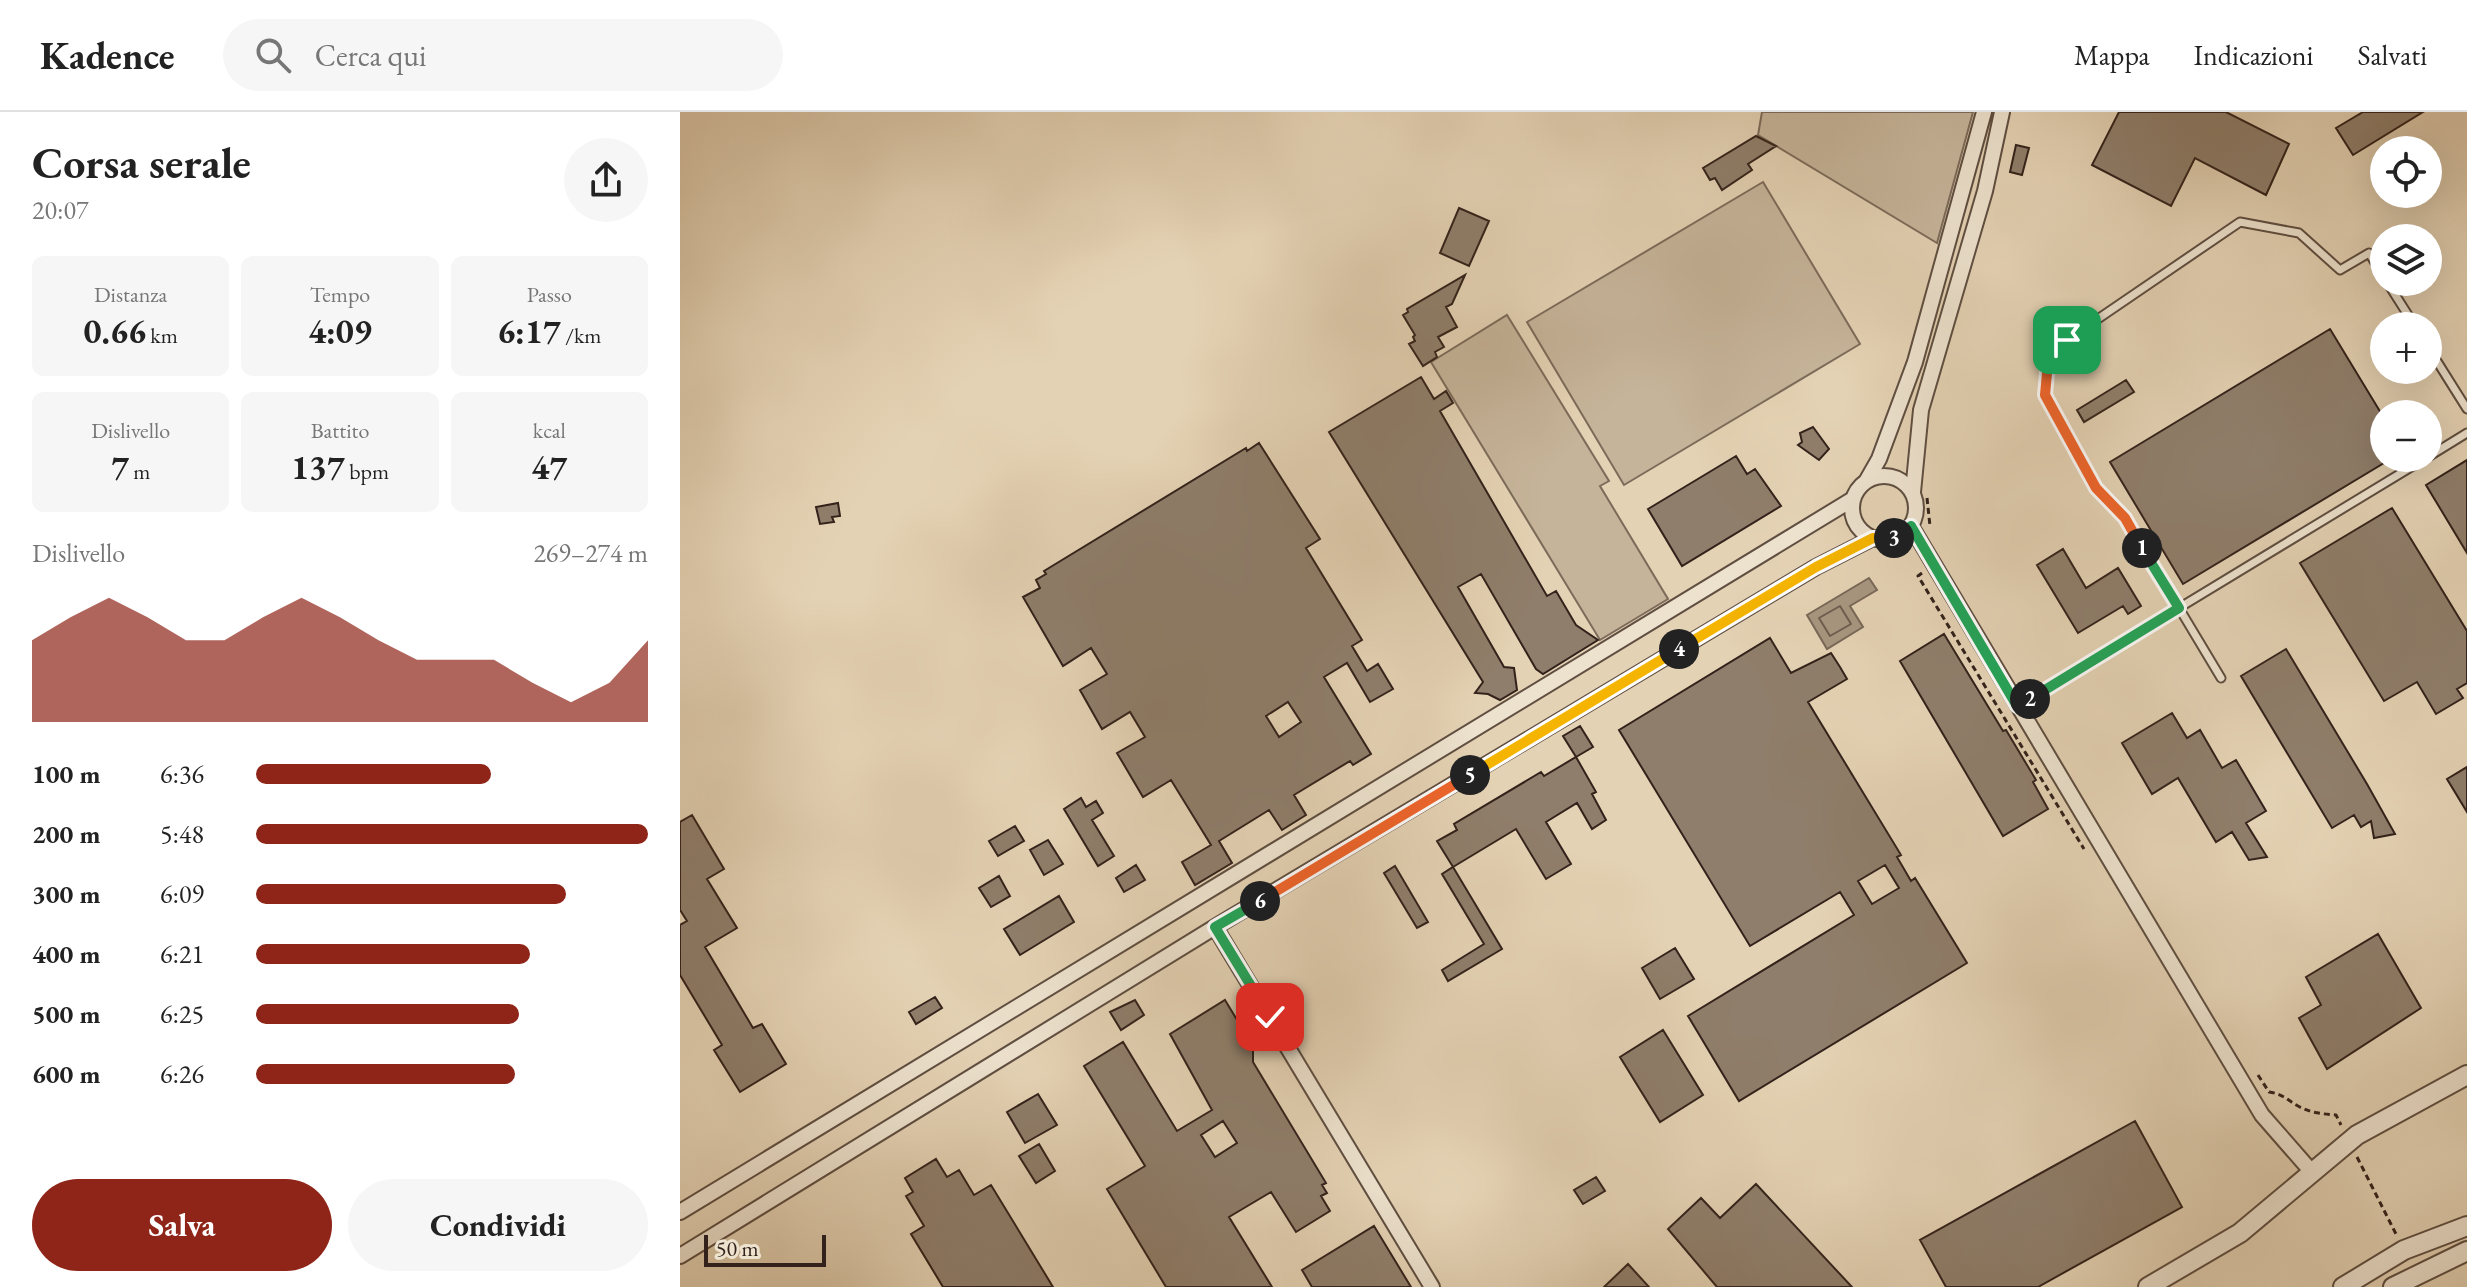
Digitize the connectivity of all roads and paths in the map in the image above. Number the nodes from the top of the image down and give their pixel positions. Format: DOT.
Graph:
graph roads {
  1 [pos="1984,112"];
  2 [pos="2002,112"];
  3 [pos="2370,255"];
  4 [pos="2442,369"];
  5 [pos="2467,409"];
  6 [pos="2467,433"];
  7 [pos="2442,448"];
  8 [pos="2402,472"];
  9 [pos="1867,480"];
  10 [pos="1913,492"];
  11 [pos="1853,499"];
  12 [pos="1911,526"];
  13 [pos="1873,538"];
  14 [pos="1918,576"];
  15 [pos="2179,608"];
  16 [pos="2221,678"];
  17 [pos="2017,706"];
  18 [pos="2084,850"];
  19 [pos="1215,927"];
  20 [pos="2253,1069"];
  21 [pos="2467,1075"];
  22 [pos="2336,1115"];
  23 [pos="2356,1154"];
  24 [pos="2311,1171"];
  25 [pos="680,1212"];
  26 [pos="2467,1226"];
  27 [pos="2404,1250"];
  28 [pos="2467,1251"];
  29 [pos="680,1256"];
  30 [pos="1432,1287"];
  31 [pos="2148,1287"];
  32 [pos="2343,1287"];
  33 [pos="2393,1287"];
  1 -- 9 [label="street"];
  2 -- 10 [label="street"];
  3 -- 15 [label="lane"];
  4 -- 5 [label="lane"];
  6 -- 7 [label="lane"];
  8 -- 15 [label="lane"];
  9 -- 10 [label="street"];
  9 -- 11 [label="street"];
  10 -- 12 [label="street"];
  11 -- 13 [label="street"];
  11 -- 25 [label="street"];
  12 -- 13 [label="street"];
  12 -- 17 [label="street"];
  13 -- 19 [label="street"];
  14 -- 18 [label="path"];
  15 -- 16 [label="lane"];
  15 -- 17 [label="lane"];
  17 -- 24 [label="street"];
  19 -- 29 [label="street"];
  19 -- 30 [label="street"];
  20 -- 22 [label="path"];
  21 -- 24 [label="street"];
  23 -- 27 [label="path"];
  24 -- 31 [label="street"];
  26 -- 27 [label="street"];
  27 -- 32 [label="street"];
  28 -- 33 [label="street"];
}
